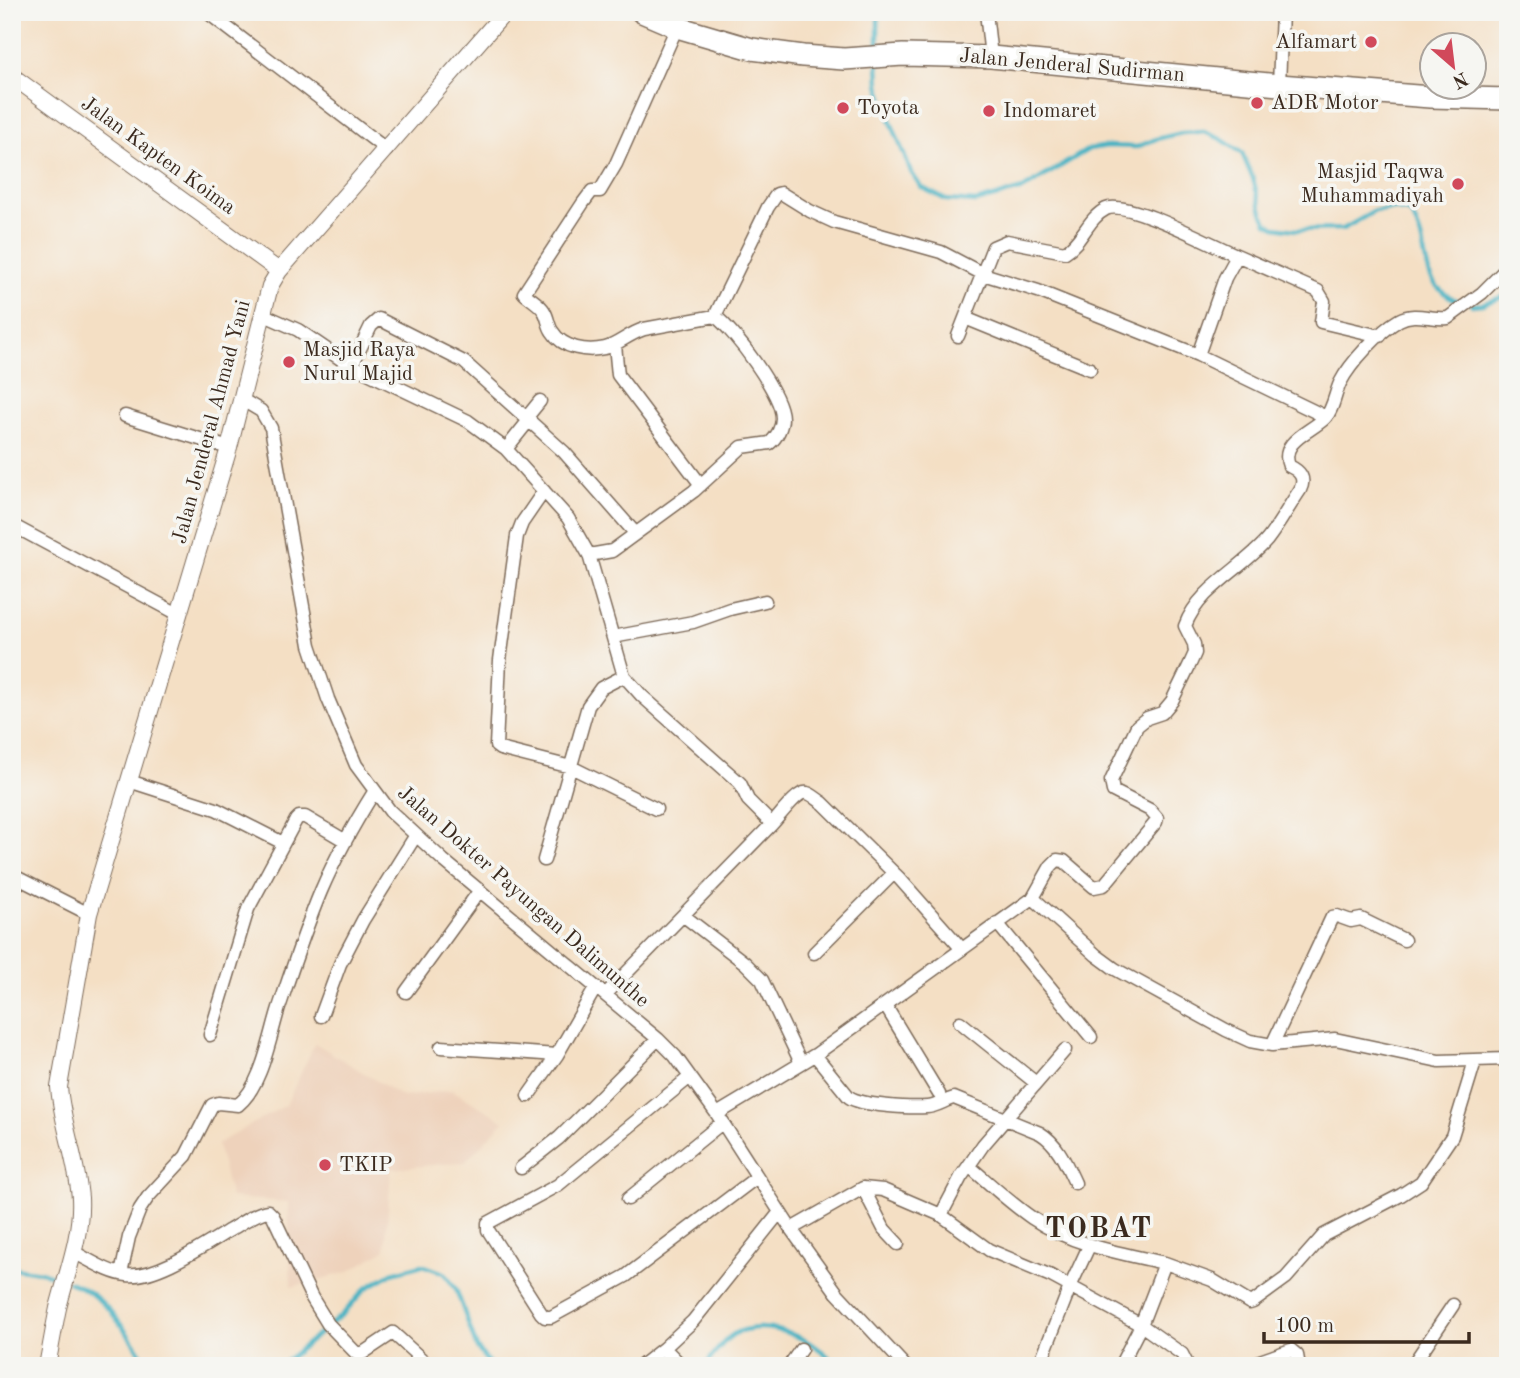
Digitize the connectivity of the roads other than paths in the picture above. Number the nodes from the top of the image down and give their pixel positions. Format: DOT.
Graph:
graph roads {
  1 [pos="206,12"];
  2 [pos="505,12"];
  3 [pos="642,12"];
  4 [pos="986,12"];
  5 [pos="1282,12"];
  6 [pos="677,27"];
  7 [pos="991,57"];
  8 [pos="12,76"];
  9 [pos="1279,85"];
  10 [pos="1507,97"];
  11 [pos="387,149"];
  12 [pos="1234,254"];
  13 [pos="1508,267"];
  14 [pos="279,271"];
  15 [pos="983,274"];
  16 [pos="262,314"];
  17 [pos="715,316"];
  18 [pos="965,318"];
  19 [pos="958,336"];
  20 [pos="1380,336"];
  21 [pos="615,345"];
  22 [pos="1198,355"];
  23 [pos="352,365"];
  24 [pos="1090,369"];
  25 [pos="241,399"];
  26 [pos="540,401"];
  27 [pos="125,416"];
  28 [pos="1326,417"];
  29 [pos="528,418"];
  30 [pos="229,449"];
  31 [pos="506,449"];
  32 [pos="701,485"];
  33 [pos="544,491"];
  34 [pos="12,525"];
  35 [pos="635,533"];
  36 [pos="589,555"];
  37 [pos="765,601"];
  38 [pos="180,615"];
  39 [pos="613,637"];
  40 [pos="624,676"];
  41 [pos="571,767"];
  42 [pos="129,781"];
  43 [pos="374,792"];
  44 [pos="656,808"];
  45 [pos="772,824"];
  46 [pos="416,835"];
  47 [pos="344,840"];
  48 [pos="283,843"];
  49 [pos="544,860"];
  50 [pos="894,873"];
  51 [pos="12,875"];
  52 [pos="480,890"];
  53 [pos="1032,898"];
  54 [pos="89,914"];
  55 [pos="684,916"];
  56 [pos="997,923"];
  57 [pos="1404,940"];
  58 [pos="961,948"];
  59 [pos="814,953"];
  60 [pos="600,991"];
  61 [pos="405,992"];
  62 [pos="884,1005"];
  63 [pos="321,1016"];
  64 [pos="961,1022"];
  65 [pos="211,1035"];
  66 [pos="1091,1037"];
  67 [pos="658,1039"];
  68 [pos="1272,1045"];
  69 [pos="442,1047"];
  70 [pos="1065,1050"];
  71 [pos="557,1055"];
  72 [pos="815,1055"];
  73 [pos="1508,1059"];
  74 [pos="1475,1061"];
  75 [pos="802,1063"];
  76 [pos="690,1077"];
  77 [pos="1036,1083"];
  78 [pos="939,1094"];
  79 [pos="528,1096"];
  80 [pos="720,1118"];
  81 [pos="1004,1120"];
  82 [pos="969,1166"];
  83 [pos="521,1168"];
  84 [pos="757,1177"];
  85 [pos="1075,1183"];
  86 [pos="863,1188"];
  87 [pos="628,1199"];
  88 [pos="780,1212"];
  89 [pos="941,1215"];
  90 [pos="791,1229"];
  91 [pos="898,1244"];
  92 [pos="1089,1246"];
  93 [pos="71,1258"];
  94 [pos="1165,1264"];
  95 [pos="121,1274"];
  96 [pos="1070,1287"];
  97 [pos="1453,1305"];
  98 [pos="1141,1325"];
  99 [pos="664,1348"];
  100 [pos="801,1349"];
  101 [pos="1257,1362"];
  102 [pos="47,1366"];
  103 [pos="429,1366"];
  104 [pos="641,1366"];
  105 [pos="682,1366"];
  106 [pos="789,1366"];
  107 [pos="905,1366"];
  108 [pos="1040,1366"];
  109 [pos="1120,1366"];
  110 [pos="1188,1366"];
  111 [pos="1299,1366"];
  112 [pos="1412,1366"];
  1 -- 11 [label="street"];
  2 -- 11 [label="street, Jalan Jenderal Ahmad Yani"];
  3 -- 6 [label="highway, Jalan Jenderal Sudirman"];
  4 -- 7 [label="street"];
  5 -- 9 [label="street"];
  6 -- 7 [label="highway, Jalan Jenderal Sudirman"];
  6 -- 21 [label="street"];
  7 -- 9 [label="highway, Jalan Jenderal Sudirman"];
  8 -- 14 [label="street, Jalan Kapten Koima"];
  9 -- 10 [label="highway, Jalan Jenderal Sudirman"];
  11 -- 14 [label="street, Jalan Jenderal Ahmad Yani"];
  12 -- 15 [label="street"];
  12 -- 20 [label="street"];
  12 -- 22 [label="street"];
  13 -- 20 [label="street"];
  14 -- 16 [label="street, Jalan Jenderal Ahmad Yani"];
  15 -- 17 [label="street"];
  15 -- 18 [label="street"];
  15 -- 22 [label="street"];
  16 -- 23 [label="street"];
  16 -- 25 [label="street, Jalan Jenderal Ahmad Yani"];
  17 -- 21 [label="street"];
  17 -- 32 [label="street"];
  18 -- 19 [label="street"];
  18 -- 24 [label="street"];
  20 -- 28 [label="street"];
  21 -- 32 [label="street"];
  22 -- 28 [label="street"];
  23 -- 29 [label="street"];
  23 -- 31 [label="street"];
  25 -- 30 [label="street, Jalan Jenderal Ahmad Yani"];
  25 -- 43 [label="street, Jalan Dokter Payungan Dalimunthe"];
  26 -- 29 [label="street"];
  27 -- 30 [label="street"];
  28 -- 53 [label="street"];
  29 -- 31 [label="street"];
  29 -- 35 [label="street"];
  30 -- 38 [label="street, Jalan Jenderal Ahmad Yani"];
  31 -- 33 [label="street"];
  32 -- 35 [label="street"];
  33 -- 36 [label="street"];
  33 -- 41 [label="street"];
  34 -- 38 [label="street"];
  35 -- 36 [label="street"];
  36 -- 39 [label="street"];
  37 -- 39 [label="street"];
  38 -- 42 [label="street, Jalan Jenderal Ahmad Yani"];
  39 -- 40 [label="street"];
  40 -- 41 [label="street"];
  40 -- 45 [label="street"];
  41 -- 44 [label="street"];
  41 -- 49 [label="street"];
  42 -- 48 [label="street"];
  42 -- 54 [label="street, Jalan Jenderal Ahmad Yani"];
  43 -- 46 [label="street, Jalan Dokter Payungan Dalimunthe"];
  43 -- 47 [label="street"];
  45 -- 50 [label="street"];
  45 -- 55 [label="street"];
  46 -- 52 [label="street, Jalan Dokter Payungan Dalimunthe"];
  46 -- 63 [label="street"];
  47 -- 48 [label="street"];
  47 -- 95 [label="street"];
  48 -- 65 [label="street"];
  50 -- 58 [label="street"];
  50 -- 59 [label="street"];
  51 -- 54 [label="street"];
  52 -- 60 [label="street, Jalan Dokter Payungan Dalimunthe"];
  52 -- 61 [label="street"];
  53 -- 56 [label="street"];
  53 -- 68 [label="street"];
  54 -- 93 [label="street, Jalan Jenderal Ahmad Yani"];
  55 -- 60 [label="street"];
  55 -- 75 [label="street"];
  56 -- 58 [label="street"];
  56 -- 66 [label="street"];
  57 -- 68 [label="street"];
  58 -- 62 [label="street"];
  60 -- 67 [label="street, Jalan Dokter Payungan Dalimunthe"];
  60 -- 71 [label="street"];
  62 -- 72 [label="street"];
  62 -- 78 [label="street"];
  64 -- 77 [label="street"];
  67 -- 76 [label="street, Jalan Dokter Payungan Dalimunthe"];
  67 -- 83 [label="street"];
  68 -- 74 [label="street"];
  69 -- 71 [label="street"];
  70 -- 77 [label="street"];
  71 -- 79 [label="street"];
  72 -- 75 [label="street"];
  72 -- 81 [label="street"];
  73 -- 74 [label="street"];
  74 -- 94 [label="street"];
  75 -- 80 [label="street"];
  76 -- 80 [label="street, Jalan Dokter Payungan Dalimunthe"];
  76 -- 84 [label="street"];
  77 -- 81 [label="street"];
  80 -- 84 [label="street, Jalan Dokter Payungan Dalimunthe"];
  80 -- 87 [label="street"];
  81 -- 82 [label="street"];
  81 -- 85 [label="street"];
  82 -- 89 [label="street"];
  82 -- 92 [label="street"];
  84 -- 88 [label="street, Jalan Dokter Payungan Dalimunthe"];
  86 -- 89 [label="street"];
  86 -- 90 [label="street"];
  86 -- 91 [label="street"];
  88 -- 90 [label="street, Jalan Dokter Payungan Dalimunthe"];
  88 -- 99 [label="street"];
  89 -- 96 [label="street"];
  90 -- 107 [label="street, Jalan Dokter Payungan Dalimunthe"];
  92 -- 94 [label="street"];
  92 -- 96 [label="street"];
  93 -- 95 [label="street"];
  93 -- 102 [label="street, Jalan Jenderal Ahmad Yani"];
  94 -- 98 [label="street"];
  95 -- 103 [label="street"];
  96 -- 98 [label="street"];
  96 -- 108 [label="street"];
  97 -- 112 [label="street"];
  98 -- 109 [label="street"];
  98 -- 110 [label="street"];
  99 -- 104 [label="street"];
  99 -- 105 [label="street"];
  100 -- 106 [label="street"];
  101 -- 111 [label="street"];
}
